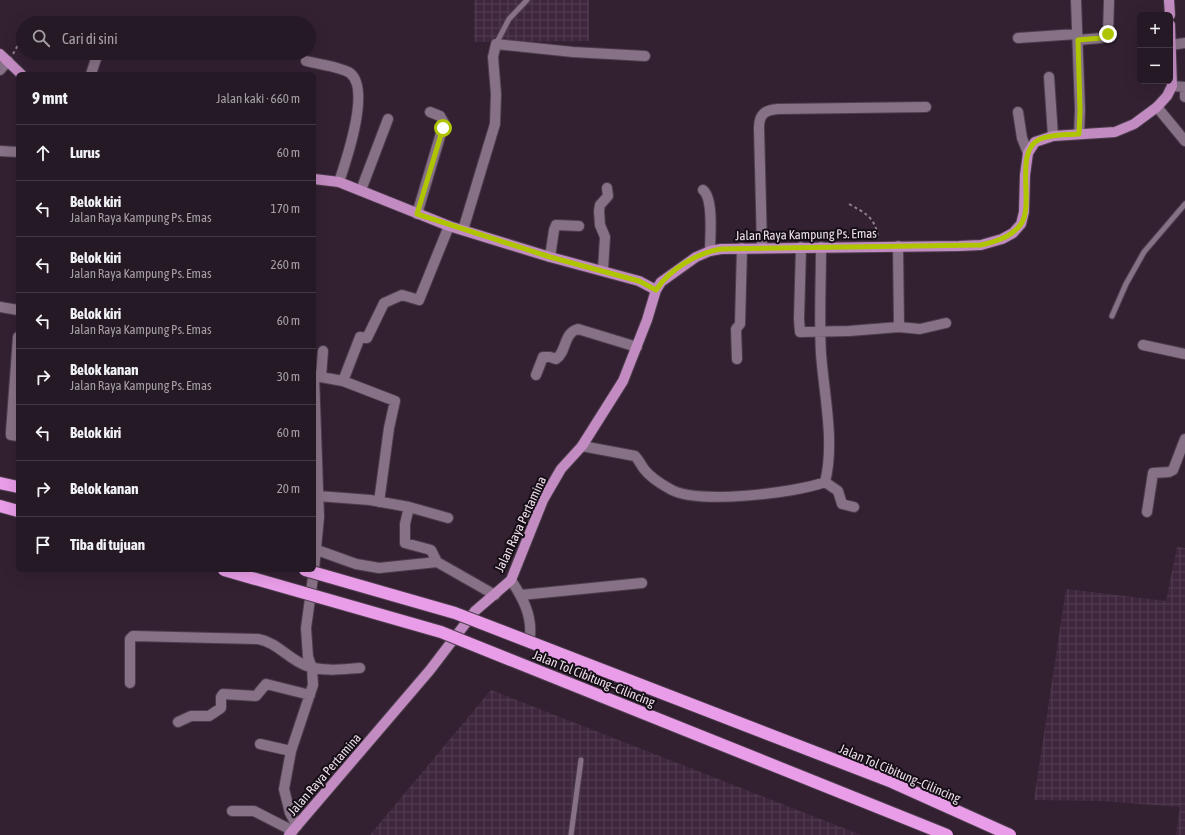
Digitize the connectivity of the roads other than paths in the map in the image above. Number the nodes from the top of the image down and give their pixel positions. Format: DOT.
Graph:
graph roads {
  1 [pos="527,0"];
  2 [pos="1076,0"];
  3 [pos="1109,0"];
  4 [pos="1169,0"];
  5 [pos="1170,12"];
  6 [pos="1077,37"];
  7 [pos="1018,38"];
  8 [pos="496,44"];
  9 [pos="1185,44"];
  10 [pos="1173,45"];
  11 [pos="1171,48"];
  12 [pos="0,54"];
  13 [pos="645,56"];
  14 [pos="96,60"];
  15 [pos="306,61"];
  16 [pos="8,62"];
  17 [pos="0,70"];
  18 [pos="19,72"];
  19 [pos="92,72"];
  20 [pos="1049,77"];
  21 [pos="1172,86"];
  22 [pos="1185,87"];
  23 [pos="1185,97"];
  24 [pos="1157,107"];
  25 [pos="926,108"];
  26 [pos="430,112"];
  27 [pos="1018,112"];
  28 [pos="388,119"];
  29 [pos="1079,134"];
  30 [pos="1053,136"];
  31 [pos="1185,141"];
  32 [pos="0,151"];
  33 [pos="16,152"];
  34 [pos="1028,153"];
  35 [pos="316,179"];
  36 [pos="339,182"];
  37 [pos="607,188"];
  38 [pos="361,190"];
  39 [pos="703,190"];
  40 [pos="1185,204"];
  41 [pos="417,214"];
  42 [pos="449,226"];
  43 [pos="579,226"];
  44 [pos="463,230"];
  45 [pos="898,246"];
  46 [pos="762,247"];
  47 [pos="821,247"];
  48 [pos="742,248"];
  49 [pos="801,248"];
  50 [pos="710,251"];
  51 [pos="550,257"];
  52 [pos="603,270"];
  53 [pos="656,290"];
  54 [pos="0,307"];
  55 [pos="16,310"];
  56 [pos="1112,316"];
  57 [pos="946,323"];
  58 [pos="899,326"];
  59 [pos="821,333"];
  60 [pos="1143,345"];
  61 [pos="637,348"];
  62 [pos="323,351"];
  63 [pos="1185,354"];
  64 [pos="737,359"];
  65 [pos="16,364"];
  66 [pos="536,375"];
  67 [pos="317,376"];
  68 [pos="343,381"];
  69 [pos="16,436"];
  70 [pos="1185,439"];
  71 [pos="582,446"];
  72 [pos="826,482"];
  73 [pos="0,483"];
  74 [pos="16,487"];
  75 [pos="318,496"];
  76 [pos="379,502"];
  77 [pos="0,506"];
  78 [pos="409,507"];
  79 [pos="854,507"];
  80 [pos="16,510"];
  81 [pos="1148,512"];
  82 [pos="448,518"];
  83 [pos="316,550"];
  84 [pos="437,562"];
  85 [pos="231,572"];
  86 [pos="312,572"];
  87 [pos="314,572"];
  88 [pos="511,580"];
  89 [pos="642,583"];
  90 [pos="495,595"];
  91 [pos="521,595"];
  92 [pos="530,636"];
  93 [pos="312,668"];
  94 [pos="360,668"];
  95 [pos="130,683"];
  96 [pos="310,695"];
  97 [pos="178,722"];
  98 [pos="260,744"];
  99 [pos="292,750"];
  100 [pos="581,760"];
  101 [pos="232,811"];
  102 [pos="293,830"];
  103 [pos="571,835"];
  104 [pos="947,835"];
  105 [pos="1010,835"];
  1 -- 8 [label="lane"];
  2 -- 6 [label="street"];
  3 -- 6 [label="street"];
  4 -- 5 [label="main road"];
  6 -- 7 [label="street"];
  6 -- 29 [label="street"];
  8 -- 13 [label="street"];
  8 -- 44 [label="street"];
  9 -- 10 [label="street"];
  11 -- 21 [label="main road"];
  12 -- 16 [label="main road"];
  14 -- 19 [label="street"];
  15 -- 36 [label="street"];
  16 -- 17 [label="street"];
  16 -- 18 [label="main road"];
  20 -- 30 [label="street"];
  21 -- 22 [label="street"];
  21 -- 24 [label="main road"];
  22 -- 23 [label="street"];
  24 -- 29 [label="main road"];
  24 -- 31 [label="street"];
  25 -- 46 [label="street"];
  26 -- 41 [label="street"];
  27 -- 34 [label="street"];
  28 -- 38 [label="street"];
  29 -- 30 [label="main road"];
  30 -- 34 [label="main road"];
  32 -- 33 [label="street"];
  34 -- 45 [label="main road, Jalan Raya Kampung Ps. Emas"];
  35 -- 36 [label="main road"];
  36 -- 38 [label="main road"];
  37 -- 52 [label="street"];
  38 -- 41 [label="main road"];
  39 -- 50 [label="street"];
  40 -- 56 [label="lane"];
  41 -- 42 [label="main road"];
  42 -- 44 [label="main road"];
  42 -- 68 [label="street"];
  43 -- 51 [label="street"];
  44 -- 51 [label="main road"];
  45 -- 47 [label="main road, Jalan Raya Kampung Ps. Emas"];
  45 -- 58 [label="street"];
  46 -- 48 [label="main road, Jalan Raya Kampung Ps. Emas"];
  46 -- 49 [label="main road, Jalan Raya Kampung Ps. Emas"];
  47 -- 49 [label="main road, Jalan Raya Kampung Ps. Emas"];
  47 -- 59 [label="street"];
  48 -- 50 [label="main road, Jalan Raya Kampung Ps. Emas"];
  48 -- 64 [label="street"];
  49 -- 59 [label="street"];
  50 -- 53 [label="main road, Jalan Raya Kampung Ps. Emas"];
  51 -- 52 [label="main road"];
  52 -- 53 [label="main road"];
  53 -- 61 [label="main road, Jalan Raya Pertamina"];
  54 -- 55 [label="street"];
  57 -- 58 [label="street"];
  58 -- 59 [label="street"];
  59 -- 72 [label="street"];
  60 -- 63 [label="street"];
  61 -- 66 [label="street"];
  61 -- 71 [label="main road, Jalan Raya Pertamina"];
  62 -- 67 [label="street"];
  65 -- 69 [label="street"];
  67 -- 68 [label="street"];
  67 -- 75 [label="street"];
  68 -- 76 [label="street"];
  70 -- 81 [label="street"];
  71 -- 72 [label="street"];
  71 -- 88 [label="main road, Jalan Raya Pertamina"];
  72 -- 79 [label="street"];
  73 -- 74 [label="highway"];
  75 -- 76 [label="street"];
  75 -- 83 [label="street"];
  76 -- 78 [label="street"];
  77 -- 80 [label="highway"];
  78 -- 82 [label="street"];
  78 -- 84 [label="street"];
  83 -- 84 [label="street"];
  84 -- 90 [label="street"];
  85 -- 104 [label="highway, Jalan Tol Cibitung–Cilincing, bridge"];
  86 -- 105 [label="highway, Jalan Tol Cibitung–Cilincing, bridge"];
  87 -- 93 [label="street"];
  88 -- 90 [label="main road, Jalan Raya Pertamina"];
  88 -- 91 [label="street"];
  89 -- 91 [label="street"];
  90 -- 102 [label="main road, Jalan Raya Pertamina"];
  91 -- 92 [label="street"];
  93 -- 94 [label="street"];
  93 -- 95 [label="street"];
  93 -- 96 [label="street"];
  96 -- 97 [label="street"];
  96 -- 99 [label="street"];
  98 -- 99 [label="street"];
  99 -- 102 [label="street"];
  100 -- 103 [label="lane"];
  101 -- 102 [label="street"];
}
